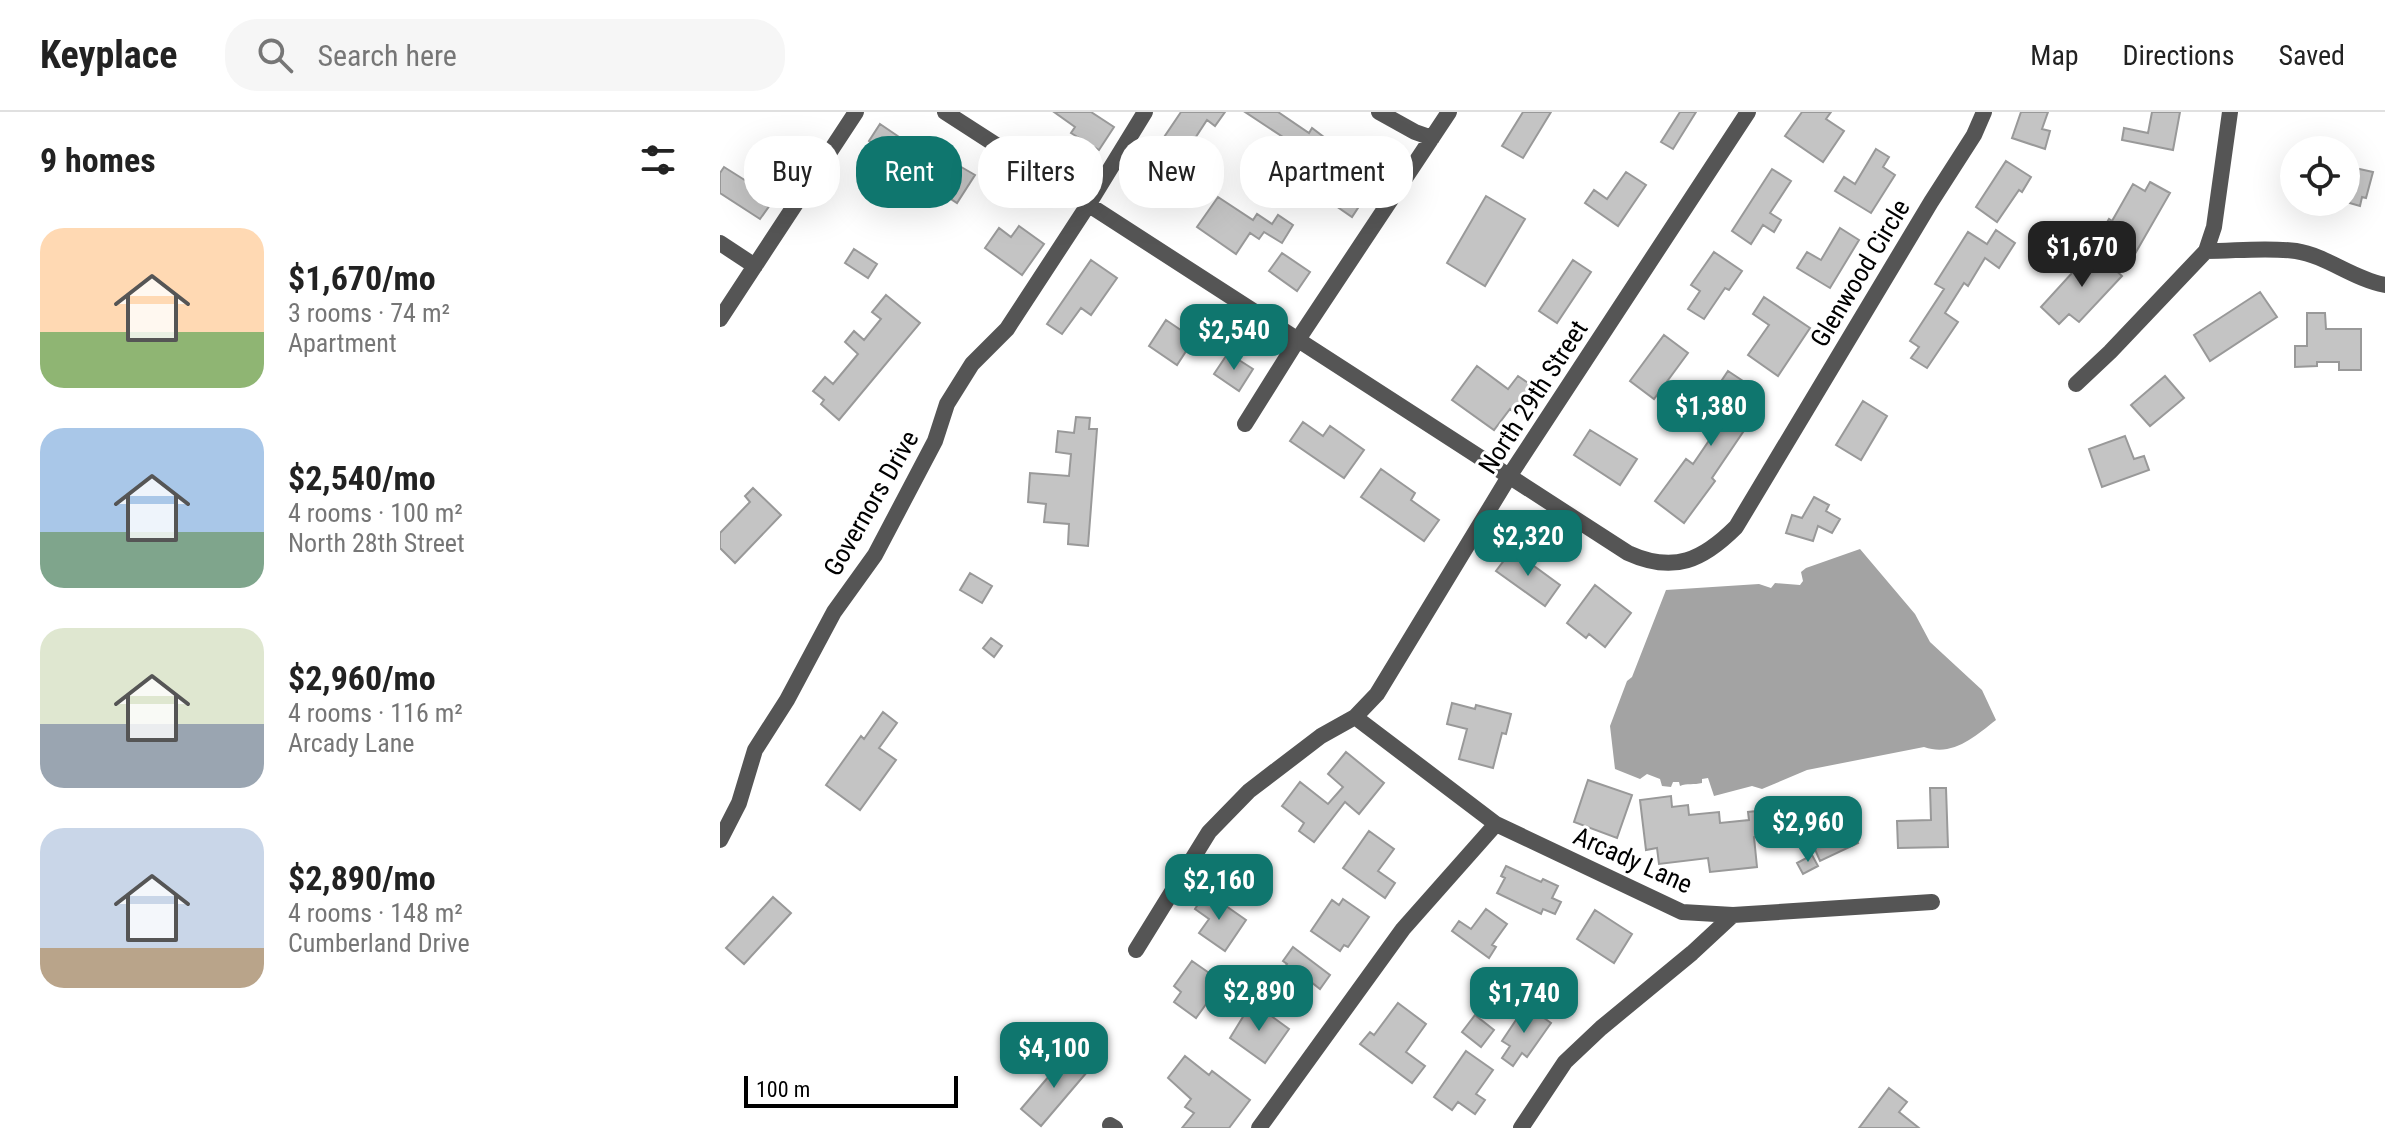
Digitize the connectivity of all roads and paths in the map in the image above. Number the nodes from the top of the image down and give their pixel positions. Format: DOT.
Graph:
graph roads {
  1 [pos="856,112"];
  2 [pos="945,112"];
  3 [pos="1145,112"];
  4 [pos="1379,112"];
  5 [pos="1449,112"];
  6 [pos="1748,112"];
  7 [pos="1984,112"];
  8 [pos="2230,112"];
  9 [pos="982,136"];
  10 [pos="1432,138"];
  11 [pos="1103,181"];
  12 [pos="1086,208"];
  13 [pos="1093,208"];
  14 [pos="720,243"];
  15 [pos="2206,251"];
  16 [pos="755,266"];
  17 [pos="2385,285"];
  18 [pos="720,319"];
  19 [pos="1297,341"];
  20 [pos="2076,384"];
  21 [pos="1245,424"];
  22 [pos="1510,475"];
  23 [pos="1355,717"];
  24 [pos="1496,824"];
  25 [pos="720,840"];
  26 [pos="1932,902"];
  27 [pos="1733,915"];
  28 [pos="1136,950"];
  29 [pos="1259,1128"];
  30 [pos="1521,1128"];
  1 -- 16 [label="street"];
  2 -- 9 [label="street"];
  3 -- 11 [label="street, Governors Drive"];
  4 -- 10 [label="street"];
  5 -- 10 [label="street"];
  6 -- 22 [label="street, North 29th Street"];
  7 -- 22 [label="street, Glenwood Circle"];
  8 -- 15 [label="street"];
  10 -- 19 [label="street"];
  12 -- 25 [label="street, Governors Drive"];
  13 -- 19 [label="street"];
  14 -- 16 [label="street"];
  15 -- 17 [label="street"];
  15 -- 20 [label="street"];
  16 -- 18 [label="street"];
  19 -- 21 [label="street"];
  19 -- 22 [label="street"];
  22 -- 23 [label="street, North 29th Street"];
  23 -- 24 [label="street, Arcady Lane"];
  23 -- 28 [label="street, North 29th Street"];
  24 -- 27 [label="street, Arcady Lane"];
  24 -- 29 [label="street"];
  26 -- 27 [label="street, Arcady Lane"];
  27 -- 30 [label="street"];
}
